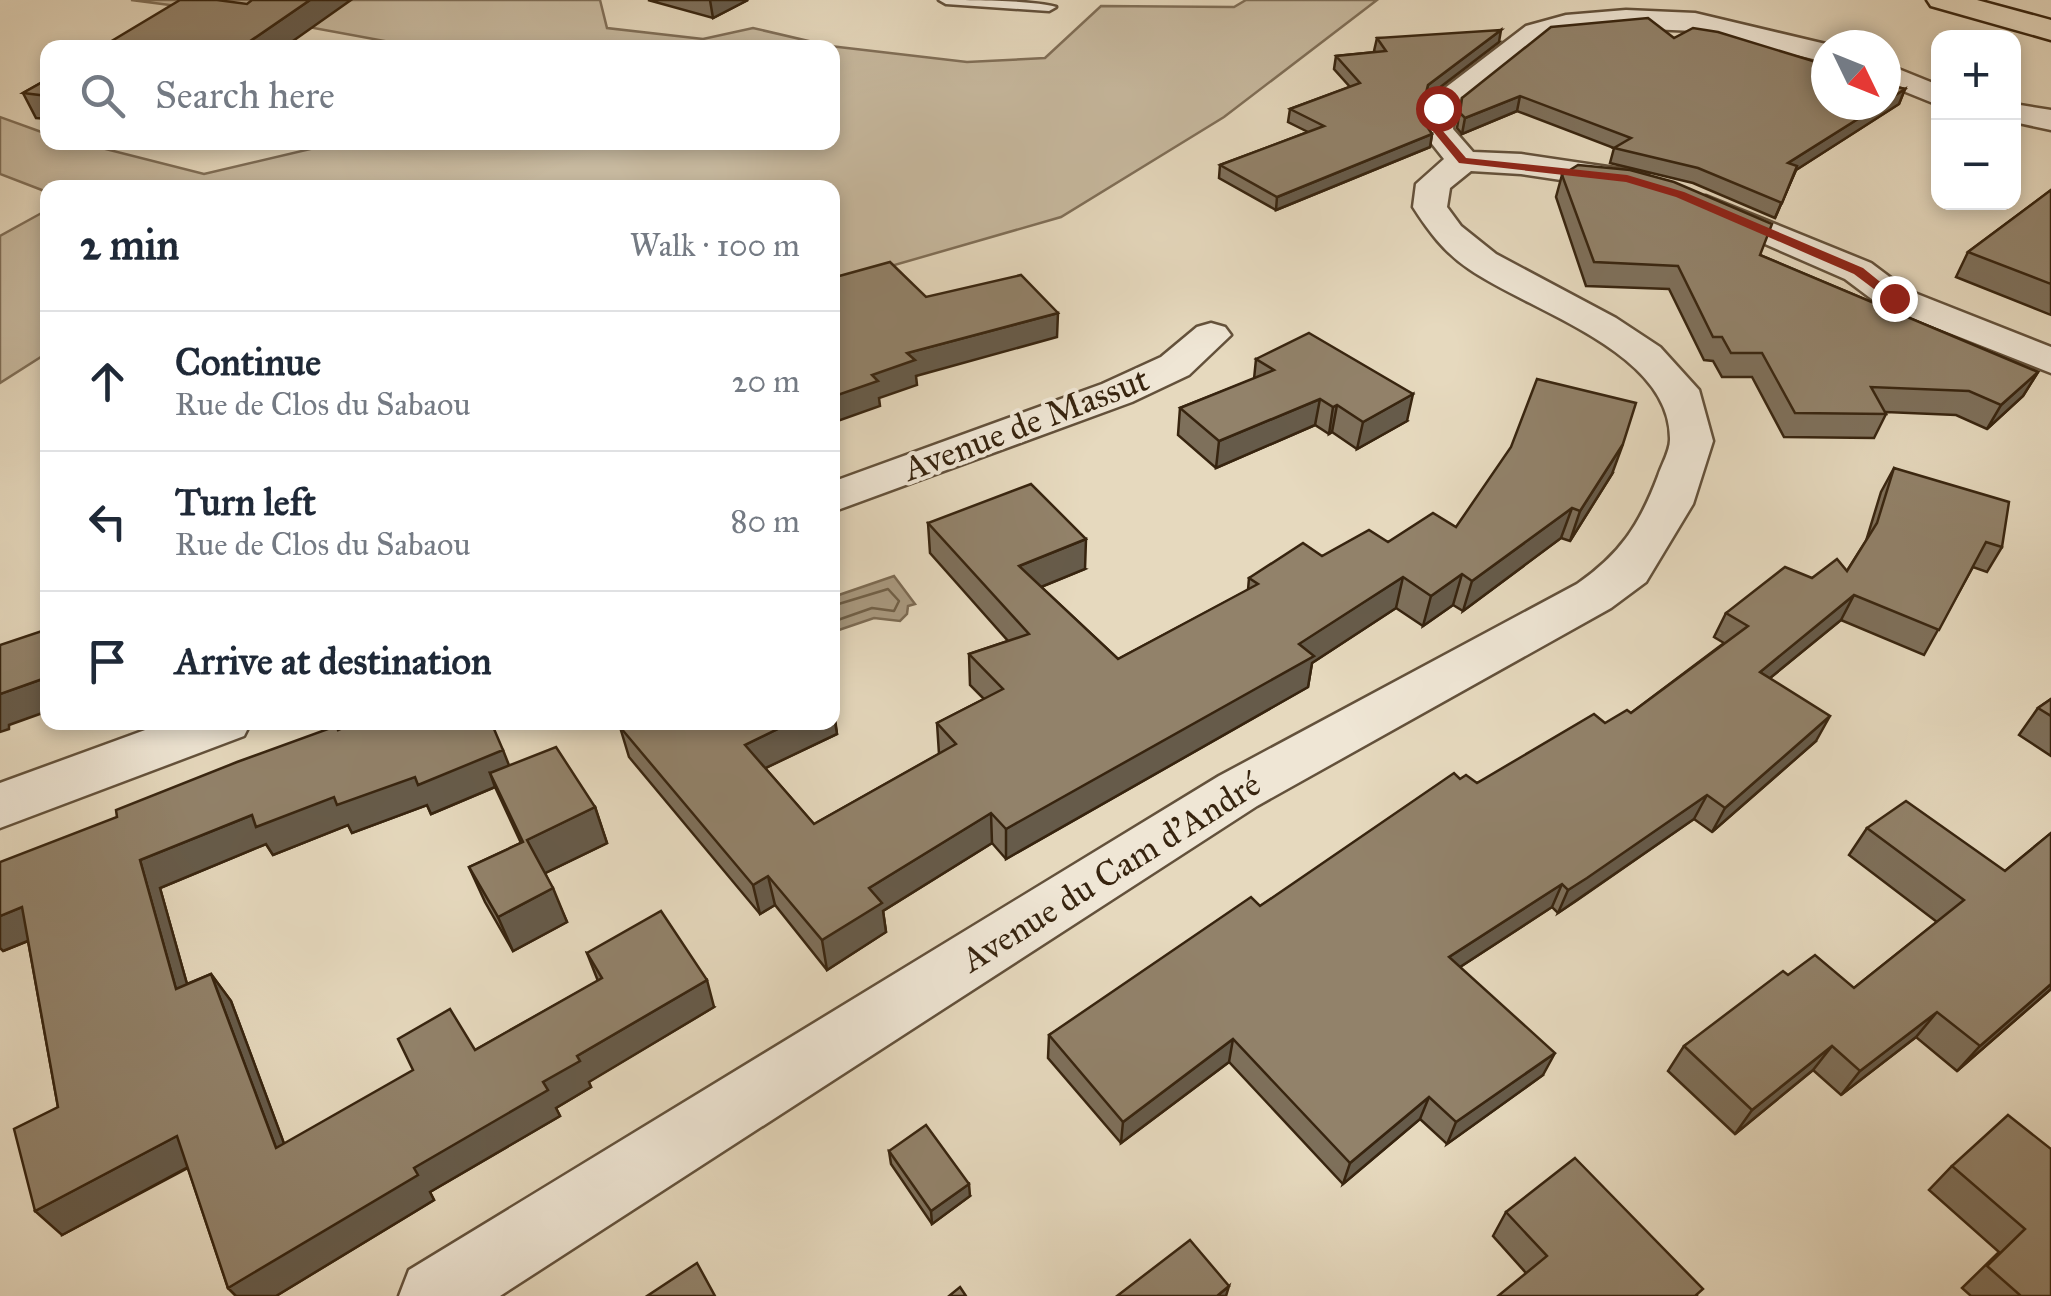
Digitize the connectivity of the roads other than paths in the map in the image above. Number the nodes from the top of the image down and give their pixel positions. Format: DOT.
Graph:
graph roads {
  1 [pos="946,0"];
  2 [pos="1942,0"];
  3 [pos="2003,0"];
  4 [pos="1049,7"];
  5 [pos="2051,13"];
  6 [pos="2051,30"];
  7 [pos="1811,49"];
  8 [pos="1901,80"];
  9 [pos="1931,93"];
  10 [pos="2021,114"];
  11 [pos="2051,120"];
  12 [pos="1463,161"];
  13 [pos="1211,335"];
  14 [pos="2051,361"];
  15 [pos="840,495"];
  16 [pos="204,730"];
  17 [pos="0,806"];
  18 [pos="436,1296"];
  1 -- 4 [label="lane"];
  2 -- 6 [label="main road"];
  3 -- 5 [label="main road"];
  7 -- 12 [label="street"];
  8 -- 9 [label="street"];
  10 -- 11 [label="street"];
  12 -- 14 [label="street"];
  12 -- 18 [label="street, Avenue du Cam d'André"];
  13 -- 15 [label="street, Avenue de Massut"];
  16 -- 17 [label="street"];
}
